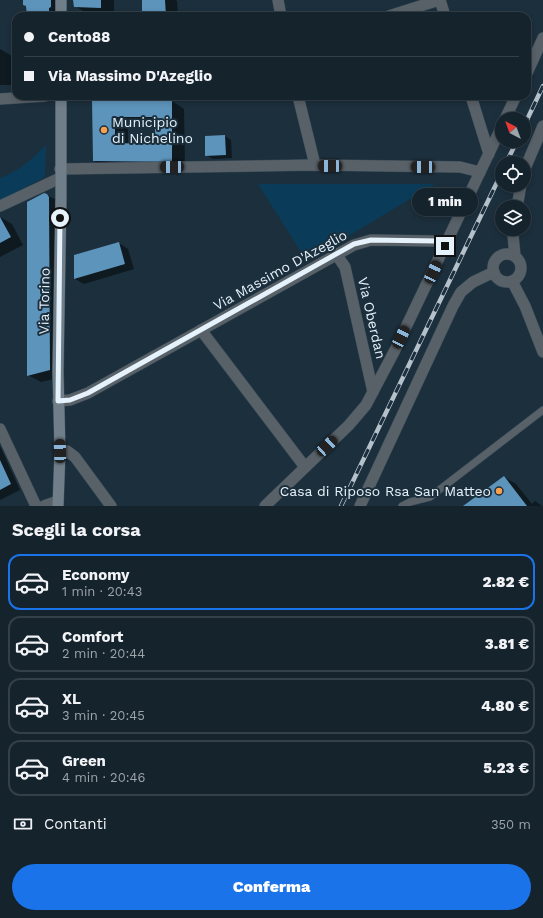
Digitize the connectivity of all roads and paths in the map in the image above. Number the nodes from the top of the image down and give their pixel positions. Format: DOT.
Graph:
graph roads {
  1 [pos="61,0"];
  2 [pos="278,0"];
  3 [pos="439,0"];
  4 [pos="61,12"];
  5 [pos="280,12"];
  6 [pos="402,12"];
  7 [pos="444,12"];
  8 [pos="543,38"];
  9 [pos="531,64"];
  10 [pos="12,98"];
  11 [pos="0,99"];
  12 [pos="61,100"];
  13 [pos="299,100"];
  14 [pos="471,100"];
  15 [pos="514,100"];
  16 [pos="509,112"];
  17 [pos="543,126"];
  18 [pos="495,141"];
  19 [pos="489,154"];
  20 [pos="530,156"];
  21 [pos="315,165"];
  22 [pos="480,172"];
  23 [pos="60,173"];
  24 [pos="0,206"];
  25 [pos="512,236"];
  26 [pos="514,236"];
  27 [pos="445,246"];
  28 [pos="336,254"];
  29 [pos="501,255"];
  30 [pos="515,256"];
  31 [pos="494,272"];
  32 [pos="512,281"];
  33 [pos="201,330"];
  34 [pos="543,352"];
  35 [pos="374,392"];
  36 [pos="58,401"];
  37 [pos="543,410"];
  38 [pos="0,429"];
  39 [pos="60,451"];
  40 [pos="305,467"];
  41 [pos="58,503"];
  42 [pos="36,506"];
  43 [pos="44,506"];
  44 [pos="111,506"];
  45 [pos="265,506"];
  46 [pos="360,506"];
  47 [pos="402,506"];
  1 -- 4 [label="main road"];
  2 -- 5 [label="street"];
  3 -- 6 [label="street"];
  3 -- 7 [label="street"];
  8 -- 9 [label="street"];
  10 -- 11 [label="street"];
  12 -- 23 [label="main road, Via Torino"];
  13 -- 21 [label="street"];
  14 -- 19 [label="street"];
  15 -- 16 [label="street"];
  17 -- 20 [label="street"];
  18 -- 19 [label="street"];
  19 -- 22 [label="street"];
  21 -- 22 [label="street"];
  21 -- 23 [label="street"];
  22 -- 27 [label="street"];
  23 -- 24 [label="street"];
  23 -- 36 [label="main road, Via Torino"];
  25 -- 29 [label="street"];
  26 -- 30 [label="street"];
  27 -- 28 [label="street, Via Massimo D'Azeglio"];
  27 -- 35 [label="street"];
  28 -- 33 [label="street, Via Massimo D'Azeglio"];
  28 -- 35 [label="street, Via Oberdan"];
  29 -- 30 [label="street"];
  29 -- 31 [label="street"];
  30 -- 32 [label="street"];
  31 -- 32 [label="street"];
  31 -- 46 [label="street"];
  32 -- 34 [label="street"];
  33 -- 36 [label="street, Via Massimo D'Azeglio"];
  33 -- 40 [label="street"];
  35 -- 40 [label="street"];
  36 -- 39 [label="main road, Via Torino"];
  37 -- 47 [label="lane"];
  38 -- 42 [label="street"];
  39 -- 41 [label="main road, Via Torino"];
  39 -- 44 [label="street"];
  40 -- 45 [label="street"];
  41 -- 43 [label="street"];
}
